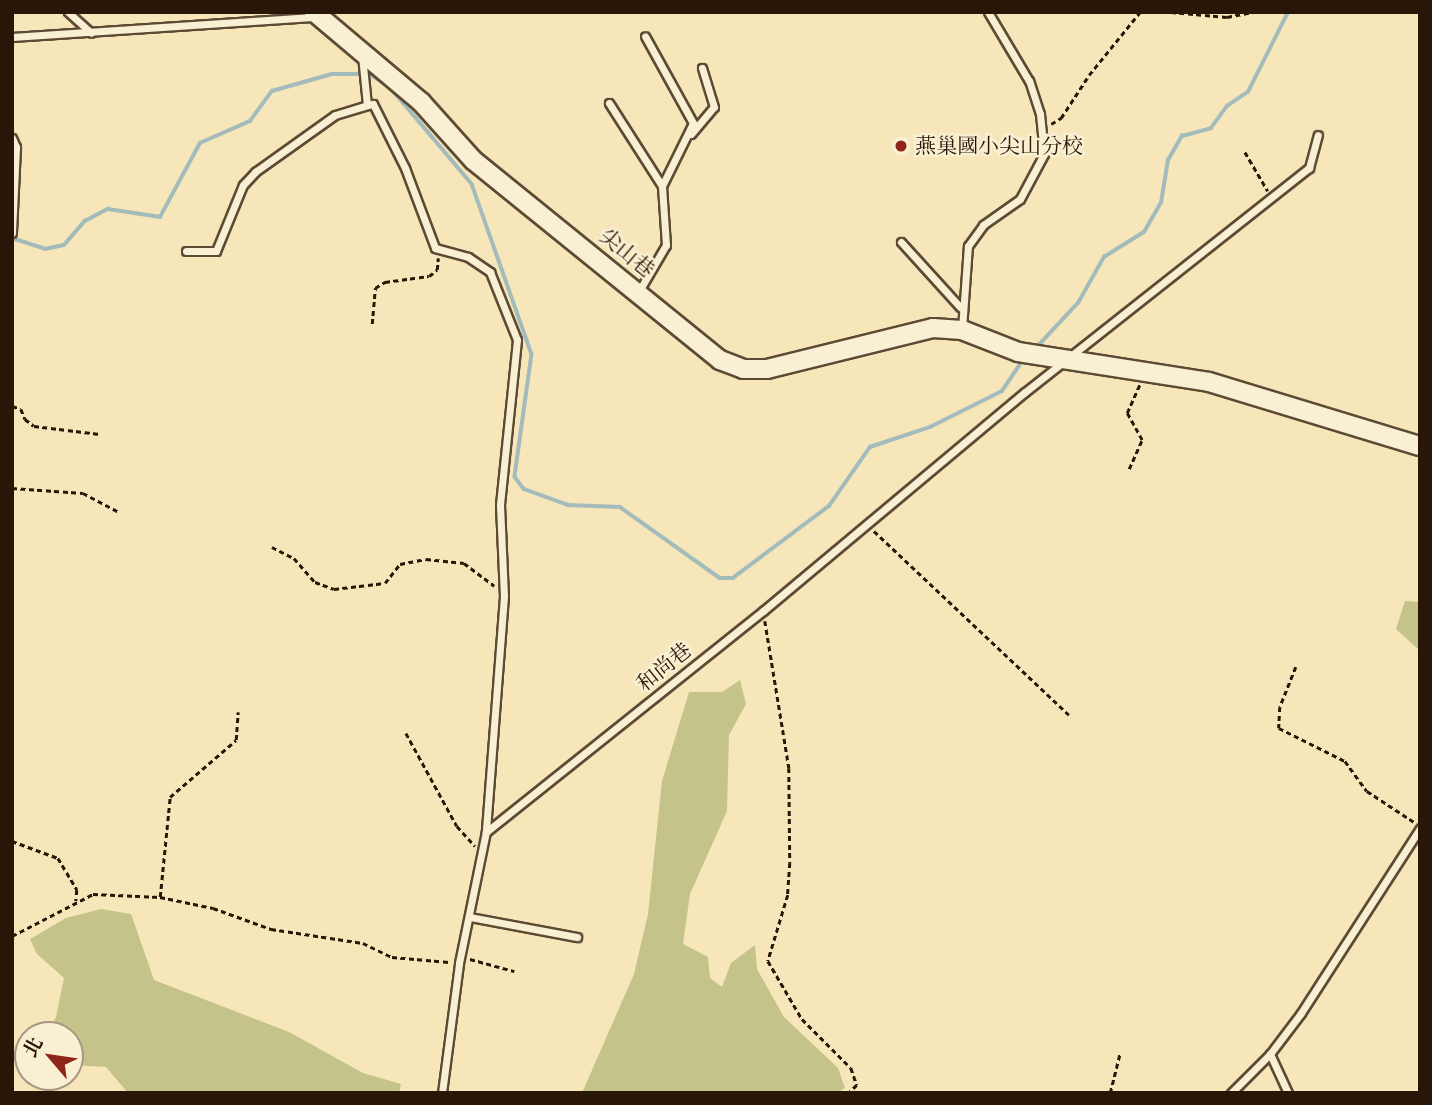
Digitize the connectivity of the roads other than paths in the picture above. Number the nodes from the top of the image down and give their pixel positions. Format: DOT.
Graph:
graph roads {
  1 [pos="68,12"];
  2 [pos="988,12"];
  3 [pos="315,15"];
  4 [pos="91,33"];
  5 [pos="645,36"];
  6 [pos="12,37"];
  7 [pos="361,55"];
  8 [pos="702,68"];
  9 [pos="610,103"];
  10 [pos="367,105"];
  11 [pos="690,135"];
  12 [pos="1318,135"];
  13 [pos="12,138"];
  14 [pos="662,186"];
  15 [pos="12,233"];
  16 [pos="901,242"];
  17 [pos="186,251"];
  18 [pos="639,291"];
  19 [pos="960,307"];
  20 [pos="962,330"];
  21 [pos="1066,360"];
  22 [pos="1420,446"];
  23 [pos="1420,827"];
  24 [pos="486,832"];
  25 [pos="470,917"];
  26 [pos="577,937"];
  27 [pos="1270,1054"];
  28 [pos="442,1093"];
  29 [pos="1231,1093"];
  30 [pos="1289,1093"];
  1 -- 4 [label="lane"];
  2 -- 19 [label="lane"];
  3 -- 4 [label="lane, 尖山巷"];
  3 -- 7 [label="street, 尖山巷"];
  4 -- 6 [label="lane, 尖山巷"];
  5 -- 11 [label="lane"];
  7 -- 10 [label="lane"];
  7 -- 18 [label="street, 尖山巷"];
  8 -- 11 [label="lane"];
  9 -- 14 [label="lane"];
  10 -- 17 [label="lane"];
  10 -- 24 [label="lane"];
  11 -- 14 [label="lane"];
  12 -- 21 [label="lane, 和尚巷"];
  13 -- 15 [label="lane"];
  14 -- 18 [label="lane"];
  16 -- 19 [label="lane"];
  18 -- 20 [label="street, 尖山巷"];
  19 -- 20 [label="lane"];
  20 -- 21 [label="street, 尖山巷"];
  21 -- 22 [label="street, 尖山巷"];
  21 -- 24 [label="lane, 和尚巷"];
  23 -- 27 [label="lane"];
  24 -- 25 [label="lane"];
  25 -- 26 [label="lane"];
  25 -- 28 [label="lane"];
  27 -- 29 [label="lane"];
  27 -- 30 [label="lane"];
}
